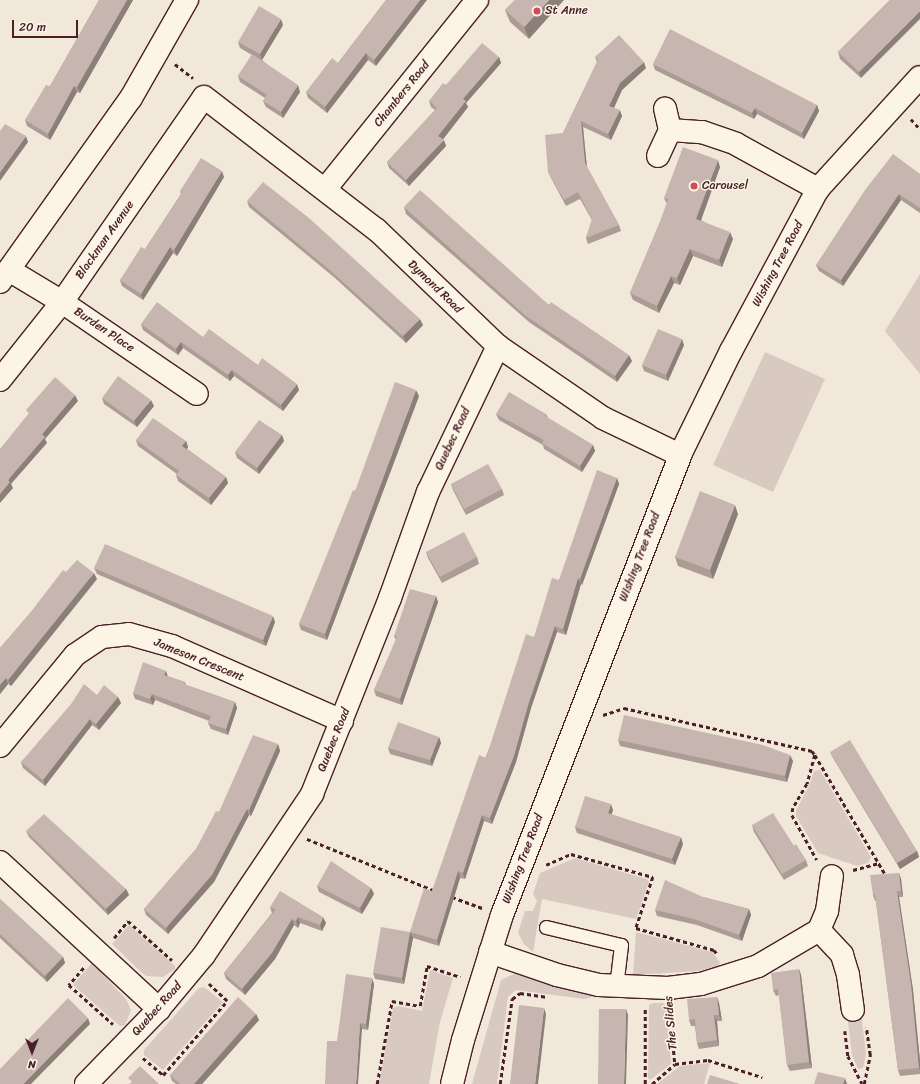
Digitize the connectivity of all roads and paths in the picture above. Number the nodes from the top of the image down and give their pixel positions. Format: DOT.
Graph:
graph roads {
  1 [pos="187,0"];
  2 [pos="477,0"];
  3 [pos="158,52"];
  4 [pos="920,77"];
  5 [pos="204,97"];
  6 [pos="665,109"];
  7 [pos="670,130"];
  8 [pos="658,156"];
  9 [pos="326,188"];
  10 [pos="818,189"];
  11 [pos="4,276"];
  12 [pos="62,302"];
  13 [pos="498,346"];
  14 [pos="0,380"];
  15 [pos="197,394"];
  16 [pos="680,455"];
  17 [pos="342,721"];
  18 [pos="576,724"];
  19 [pos="0,746"];
  20 [pos="815,755"];
  21 [pos="284,836"];
  22 [pos="0,862"];
  23 [pos="879,863"];
  24 [pos="885,874"];
  25 [pos="832,876"];
  26 [pos="516,878"];
  27 [pos="438,891"];
  28 [pos="445,894"];
  29 [pos="502,915"];
  30 [pos="546,927"];
  31 [pos="819,930"];
  32 [pos="490,952"];
  33 [pos="98,954"];
  34 [pos="190,972"];
  35 [pos="733,975"];
  36 [pos="480,984"];
  37 [pos="616,987"];
  38 [pos="668,988"];
  39 [pos="645,989"];
  40 [pos="550,997"];
  41 [pos="159,1009"];
  42 [pos="853,1010"];
  43 [pos="128,1041"];
  44 [pos="675,1064"];
  45 [pos="762,1077"];
  46 [pos="86,1084"];
  47 [pos="377,1084"];
  48 [pos="452,1084"];
  49 [pos="500,1084"];
  50 [pos="645,1084"];
  51 [pos="652,1084"];
  52 [pos="863,1084"];
  1 -- 3 [label="street"];
  2 -- 9 [label="street, Chambers Road"];
  3 -- 5 [label="path"];
  3 -- 11 [label="street"];
  4 -- 10 [label="street, Wishing Tree Road"];
  5 -- 9 [label="street, Dymond Road"];
  5 -- 12 [label="street, Blackman Avenue"];
  6 -- 7 [label="street"];
  7 -- 8 [label="street"];
  7 -- 10 [label="street"];
  9 -- 13 [label="street, Dymond Road"];
  10 -- 16 [label="street, Wishing Tree Road"];
  11 -- 12 [label="street, Burden Place"];
  12 -- 14 [label="street, Blackman Avenue"];
  12 -- 15 [label="street, Burden Place"];
  13 -- 16 [label="street, Dymond Road"];
  13 -- 17 [label="street, Quebec Road"];
  16 -- 18 [label="street, Wishing Tree Road"];
  17 -- 19 [label="street, Jameson Crescent"];
  17 -- 21 [label="street, Quebec Road"];
  18 -- 20 [label="path"];
  18 -- 26 [label="street, Wishing Tree Road"];
  20 -- 23 [label="path"];
  20 -- 25 [label="path"];
  21 -- 27 [label="path"];
  21 -- 34 [label="street, Quebec Road"];
  22 -- 33 [label="street"];
  23 -- 24 [label="path"];
  23 -- 25 [label="path"];
  25 -- 31 [label="street"];
  26 -- 29 [label="street, Wishing Tree Road"];
  26 -- 35 [label="path"];
  28 -- 29 [label="path"];
  29 -- 32 [label="street, Wishing Tree Road"];
  30 -- 37 [label="lane"];
  31 -- 35 [label="street, The Slides"];
  31 -- 42 [label="street"];
  32 -- 36 [label="street, Wishing Tree Road"];
  32 -- 37 [label="street, The Slides"];
  33 -- 34 [label="path"];
  33 -- 41 [label="street"];
  33 -- 43 [label="path"];
  34 -- 41 [label="street, Quebec Road"];
  34 -- 43 [label="path"];
  35 -- 38 [label="street, The Slides"];
  36 -- 47 [label="path"];
  36 -- 48 [label="street, Wishing Tree Road"];
  37 -- 39 [label="street, The Slides"];
  38 -- 39 [label="street, The Slides"];
  38 -- 44 [label="path, The Slides"];
  39 -- 50 [label="path, The Slides"];
  40 -- 49 [label="path"];
  41 -- 43 [label="street, Quebec Road"];
  42 -- 52 [label="path"];
  42 -- 52 [label="path"];
  43 -- 46 [label="street, Quebec Road"];
  44 -- 45 [label="path, The Slides"];
  44 -- 51 [label="path"];
}
